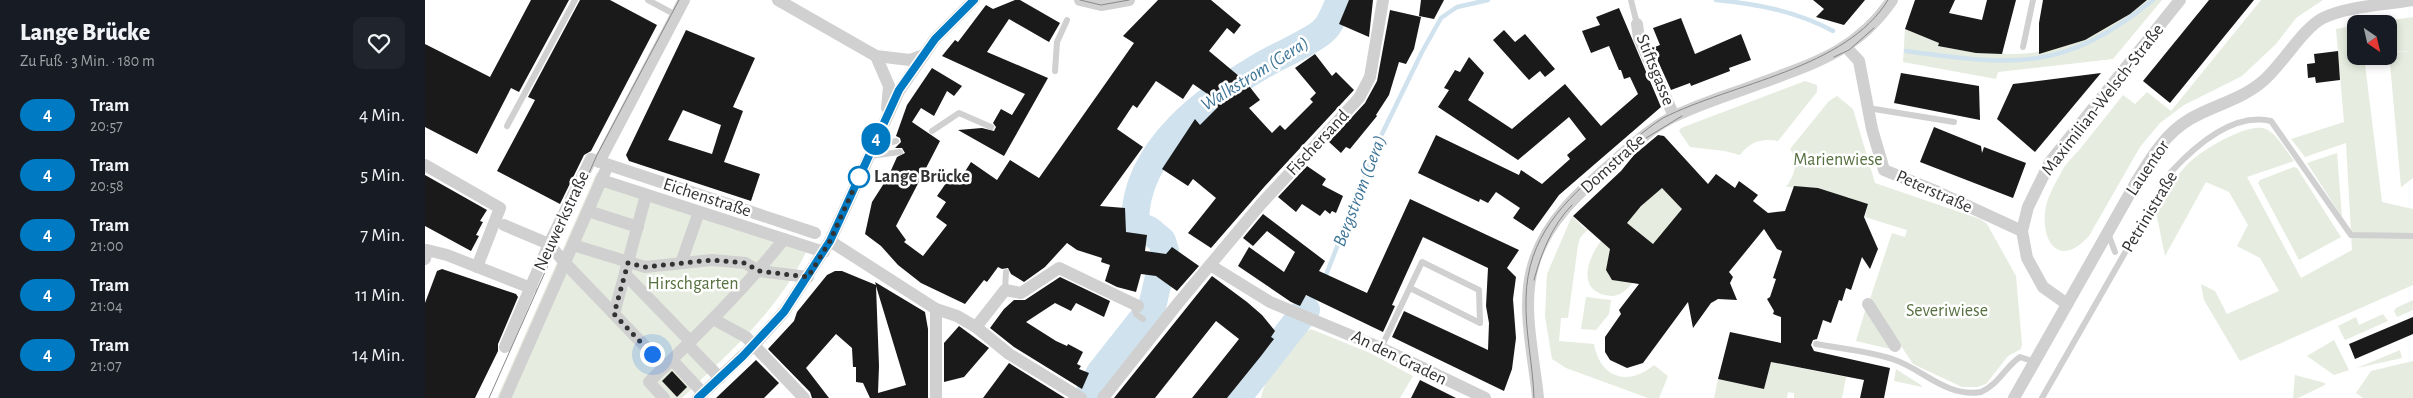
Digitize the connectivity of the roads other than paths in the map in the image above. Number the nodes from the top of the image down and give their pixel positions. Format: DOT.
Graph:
graph roads {
  1 [pos="575,0"];
  2 [pos="648,0"];
  3 [pos="684,0"];
  4 [pos="778,0"];
  5 [pos="974,0"];
  6 [pos="1080,0"];
  7 [pos="1129,0"];
  8 [pos="1383,0"];
  9 [pos="1631,0"];
  10 [pos="1892,0"];
  11 [pos="2033,0"];
  12 [pos="2180,0"];
  13 [pos="2412,0"];
  14 [pos="675,15"];
  15 [pos="1067,20"];
  16 [pos="1637,24"];
  17 [pos="1846,47"];
  18 [pos="2023,47"];
  19 [pos="925,54"];
  20 [pos="876,56"];
  21 [pos="1055,71"];
  22 [pos="1868,108"];
  23 [pos="887,116"];
  24 [pos="1673,116"];
  25 [pos="1954,122"];
  26 [pos="507,126"];
  27 [pos="991,127"];
  28 [pos="932,131"];
  29 [pos="896,141"];
  30 [pos="871,152"];
  31 [pos="899,152"];
  32 [pos="603,163"];
  33 [pos="425,165"];
  34 [pos="601,180"];
  35 [pos="647,195"];
  36 [pos="588,211"];
  37 [pos="699,212"];
  38 [pos="500,223"];
  39 [pos="638,227"];
  40 [pos="2022,231"];
  41 [pos="2108,232"];
  42 [pos="815,233"];
  43 [pos="2413,236"];
  44 [pos="784,239"];
  45 [pos="549,244"];
  46 [pos="573,245"];
  47 [pos="827,246"];
  48 [pos="426,252"];
  49 [pos="2115,252"];
  50 [pos="565,263"];
  51 [pos="681,264"];
  52 [pos="1210,265"];
  53 [pos="477,267"];
  54 [pos="626,269"];
  55 [pos="759,271"];
  56 [pos="1006,272"];
  57 [pos="808,277"];
  58 [pos="531,288"];
  59 [pos="1410,288"];
  60 [pos="1005,290"];
  61 [pos="1135,304"];
  62 [pos="1868,304"];
  63 [pos="2067,304"];
  64 [pos="936,309"];
  65 [pos="614,314"];
  66 [pos="713,319"];
  67 [pos="1143,320"];
  68 [pos="976,327"];
  69 [pos="690,343"];
  70 [pos="1816,344"];
  71 [pos="754,345"];
  72 [pos="1895,346"];
  73 [pos="505,347"];
  74 [pos="1381,348"];
  75 [pos="2035,362"];
  76 [pos="669,364"];
  77 [pos="720,378"];
  78 [pos="700,395"];
  79 [pos="1078,397"];
  80 [pos="505,398"];
  81 [pos="664,398"];
  82 [pos="804,398"];
  83 [pos="936,398"];
  84 [pos="1103,398"];
  85 [pos="1485,398"];
  86 [pos="1538,398"];
  87 [pos="2014,398"];
  88 [pos="2043,398"];
  1 -- 26 [label="lane"];
  2 -- 14 [label="lane"];
  3 -- 14 [label="street, Neuwerkstraße"];
  4 -- 20 [label="street"];
  5 -- 19 [label="street"];
  6 -- 7 [label="street"];
  8 -- 52 [label="street, Fischersand"];
  9 -- 16 [label="lane"];
  10 -- 17 [label="street, Domstraße"];
  11 -- 18 [label="lane"];
  12 -- 40 [label="street, Maximilian-Welsch-Straße"];
  13 -- 41 [label="street, Lauentor"];
  14 -- 32 [label="street, Neuwerkstraße"];
  15 -- 21 [label="lane"];
  16 -- 24 [label="street, Stiftsgasse"];
  17 -- 22 [label="street, Peterstraße"];
  17 -- 24 [label="street, Domstraße"];
  19 -- 20 [label="street"];
  19 -- 23 [label="street"];
  20 -- 23 [label="street"];
  22 -- 25 [label="lane"];
  22 -- 40 [label="street, Peterstraße"];
  23 -- 30 [label="street"];
  24 -- 86 [label="street, Domstraße"];
  27 -- 28 [label="lane"];
  29 -- 30 [label="lane"];
  30 -- 31 [label="lane"];
  30 -- 47 [label="street"];
  32 -- 34 [label="street"];
  32 -- 42 [label="street, Eichenstraße"];
  32 -- 45 [label="street, Neuwerkstraße"];
  33 -- 38 [label="street"];
  34 -- 35 [label="street"];
  34 -- 36 [label="street"];
  35 -- 37 [label="street"];
  35 -- 39 [label="street"];
  36 -- 39 [label="street"];
  36 -- 46 [label="street"];
  37 -- 44 [label="street"];
  37 -- 51 [label="street"];
  38 -- 45 [label="street"];
  38 -- 53 [label="street"];
  39 -- 54 [label="street"];
  40 -- 63 [label="street, Maximilian-Welsch-Straße"];
  41 -- 49 [label="lane"];
  41 -- 63 [label="street, Lauentor"];
  43 -- 88 [label="lane, Petrinistraße"];
  44 -- 47 [label="street"];
  44 -- 55 [label="street"];
  45 -- 50 [label="street"];
  45 -- 58 [label="street, Neuwerkstraße"];
  46 -- 50 [label="street"];
  46 -- 54 [label="street"];
  47 -- 57 [label="street"];
  47 -- 64 [label="street"];
  48 -- 53 [label="street"];
  50 -- 65 [label="street"];
  50 -- 80 [label="street"];
  51 -- 54 [label="street"];
  51 -- 55 [label="street"];
  52 -- 74 [label="street, An den Graden"];
  52 -- 84 [label="street, Fischersand"];
  53 -- 58 [label="street"];
  54 -- 65 [label="street"];
  54 -- 69 [label="street"];
  55 -- 57 [label="street"];
  55 -- 66 [label="street"];
  56 -- 60 [label="lane"];
  57 -- 71 [label="street"];
  58 -- 73 [label="street, Neuwerkstraße"];
  59 -- 59 [label="lane"];
  59 -- 74 [label="lane"];
  60 -- 61 [label="street"];
  60 -- 68 [label="street"];
  61 -- 67 [label="lane"];
  62 -- 72 [label="street"];
  63 -- 75 [label="street, Lauentor"];
  64 -- 68 [label="street"];
  64 -- 83 [label="street"];
  65 -- 76 [label="street"];
  66 -- 69 [label="street"];
  66 -- 71 [label="street"];
  68 -- 79 [label="street"];
  69 -- 76 [label="street"];
  69 -- 77 [label="street"];
  70 -- 75 [label="lane"];
  71 -- 77 [label="street"];
  71 -- 82 [label="street"];
  74 -- 85 [label="street, An den Graden"];
  75 -- 87 [label="street, Lauentor"];
  76 -- 78 [label="street"];
  76 -- 81 [label="street"];
  77 -- 78 [label="street"];
}
